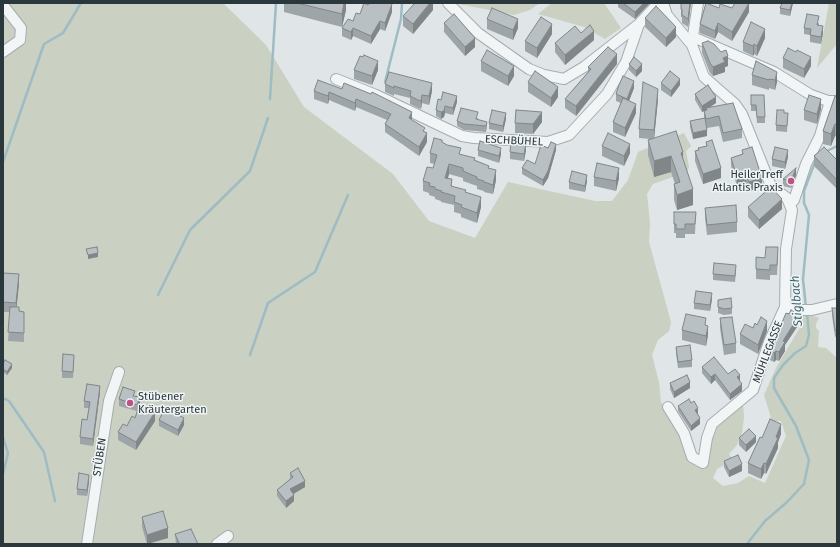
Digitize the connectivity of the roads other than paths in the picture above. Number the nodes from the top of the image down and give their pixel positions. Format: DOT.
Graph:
graph roads {
  1 [pos="448,3"];
  2 [pos="663,3"];
  3 [pos="698,3"];
  4 [pos="3,5"];
  5 [pos="639,24"];
  6 [pos="692,41"];
  7 [pos="3,52"];
  8 [pos="336,79"];
  9 [pos="834,101"];
  10 [pos="790,204"];
  11 [pos="837,304"];
  12 [pos="786,307"];
  13 [pos="119,372"];
  14 [pos="668,407"];
  15 [pos="228,536"];
  16 [pos="88,544"];
  17 [pos="217,544"];
  1 -- 5 [label="street"];
  2 -- 5 [label="street"];
  2 -- 6 [label="street"];
  3 -- 6 [label="street"];
  4 -- 7 [label="street"];
  5 -- 8 [label="street, ESCHBÜHEL"];
  6 -- 9 [label="street"];
  6 -- 10 [label="street"];
  9 -- 10 [label="street"];
  10 -- 12 [label="street, MÜHLEGASSE"];
  11 -- 12 [label="street"];
  12 -- 14 [label="street, MÜHLEGASSE"];
  13 -- 16 [label="street, STÜBEN"];
  15 -- 17 [label="street"];
}
